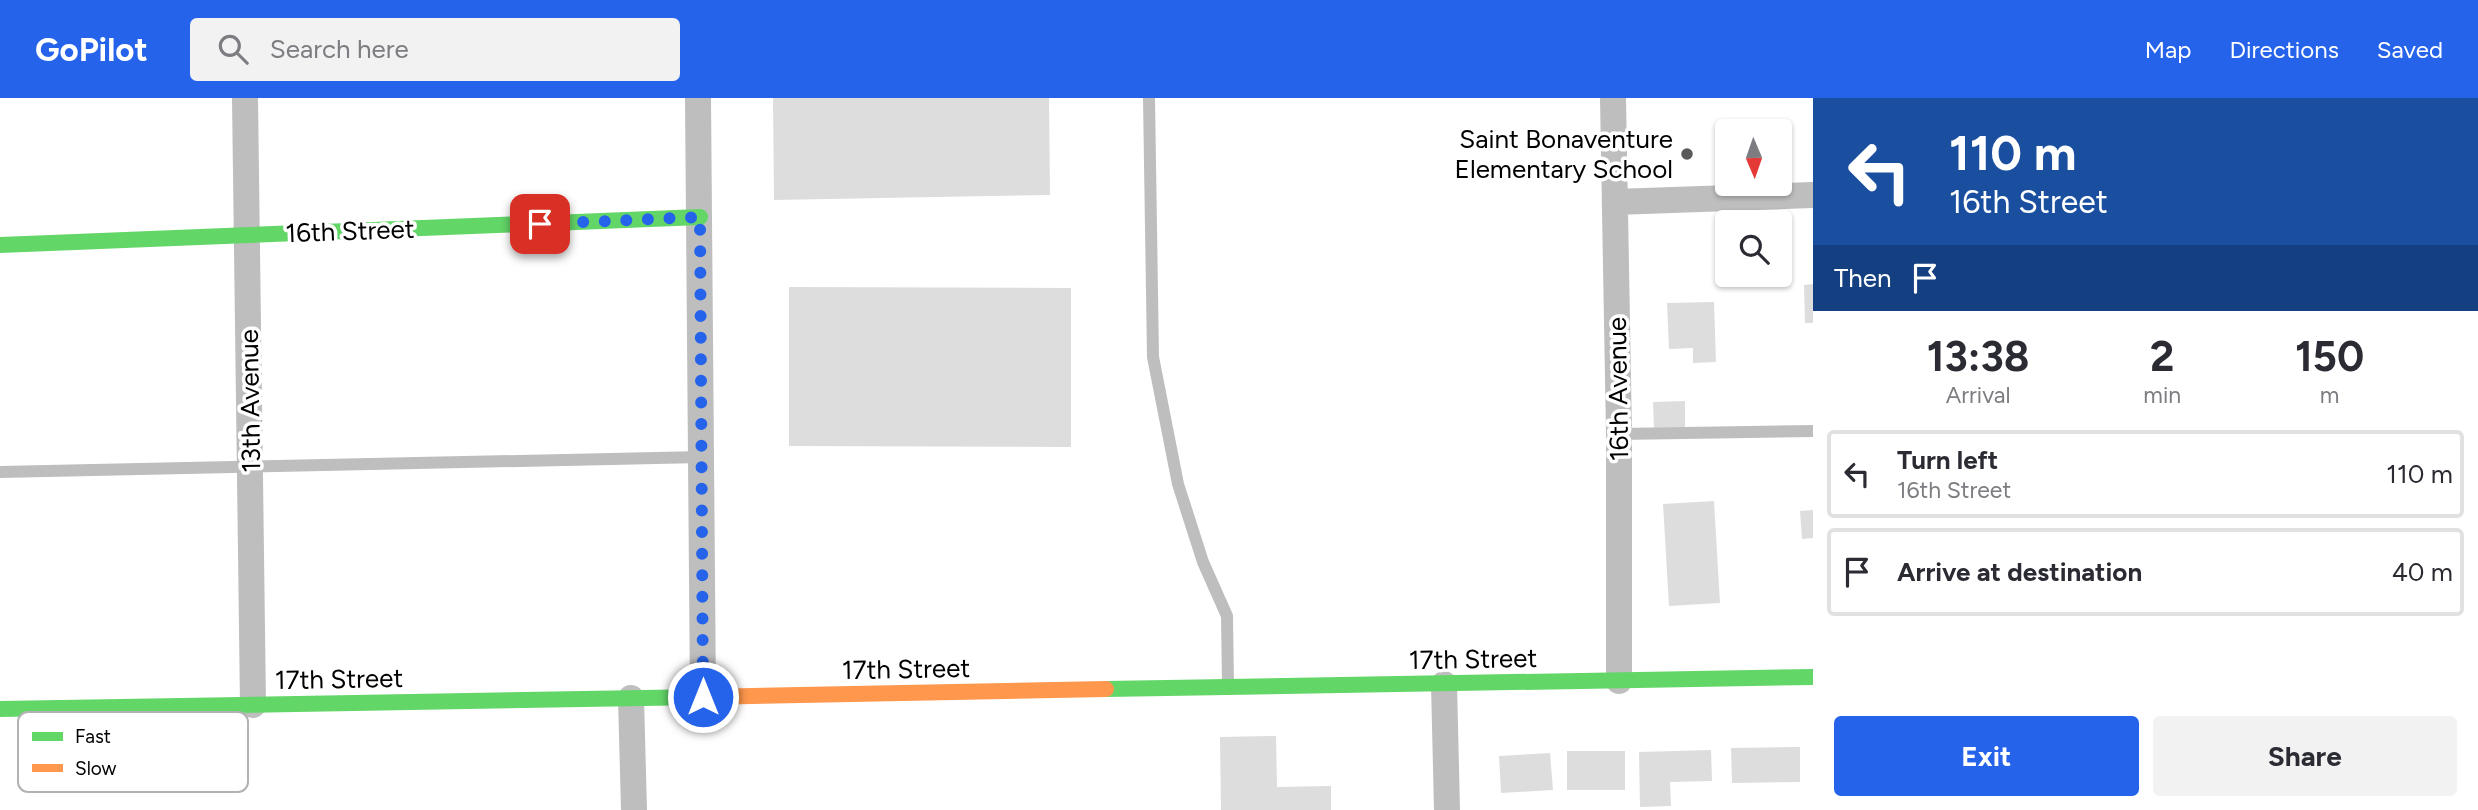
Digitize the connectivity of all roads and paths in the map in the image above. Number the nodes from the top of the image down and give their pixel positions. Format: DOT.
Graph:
graph roads {
  1 [pos="245,98"];
  2 [pos="698,98"];
  3 [pos="1149,98"];
  4 [pos="1613,98"];
  5 [pos="1813,195"];
  6 [pos="1615,202"];
  7 [pos="700,217"];
  8 [pos="247,235"];
  9 [pos="0,245"];
  10 [pos="1813,431"];
  11 [pos="1619,434"];
  12 [pos="702,457"];
  13 [pos="251,466"];
  14 [pos="0,471"];
  15 [pos="1813,677"];
  16 [pos="1619,681"];
  17 [pos="1444,684"];
  18 [pos="1228,687"];
  19 [pos="703,697"];
  20 [pos="631,698"];
  21 [pos="253,705"];
  22 [pos="0,709"];
  23 [pos="634,810"];
  24 [pos="1447,810"];
  1 -- 8 [label="street, 13th Avenue"];
  2 -- 7 [label="street"];
  3 -- 18 [label="lane"];
  4 -- 6 [label="street, 16th Avenue"];
  5 -- 6 [label="street"];
  6 -- 11 [label="street, 16th Avenue"];
  7 -- 8 [label="main road, 16th Street"];
  7 -- 12 [label="street"];
  8 -- 9 [label="main road, 16th Street"];
  8 -- 13 [label="street, 13th Avenue"];
  10 -- 11 [label="lane"];
  11 -- 16 [label="street, 16th Avenue"];
  12 -- 13 [label="lane"];
  12 -- 19 [label="street"];
  13 -- 14 [label="lane"];
  13 -- 21 [label="street, 13th Avenue"];
  15 -- 16 [label="main road, 17th Street"];
  16 -- 17 [label="main road, 17th Street"];
  17 -- 18 [label="main road, 17th Street"];
  17 -- 24 [label="street"];
  18 -- 19 [label="main road, 17th Street"];
  19 -- 20 [label="main road, 17th Street"];
  20 -- 21 [label="main road, 17th Street"];
  20 -- 23 [label="street"];
  21 -- 22 [label="main road, 17th Street"];
}
